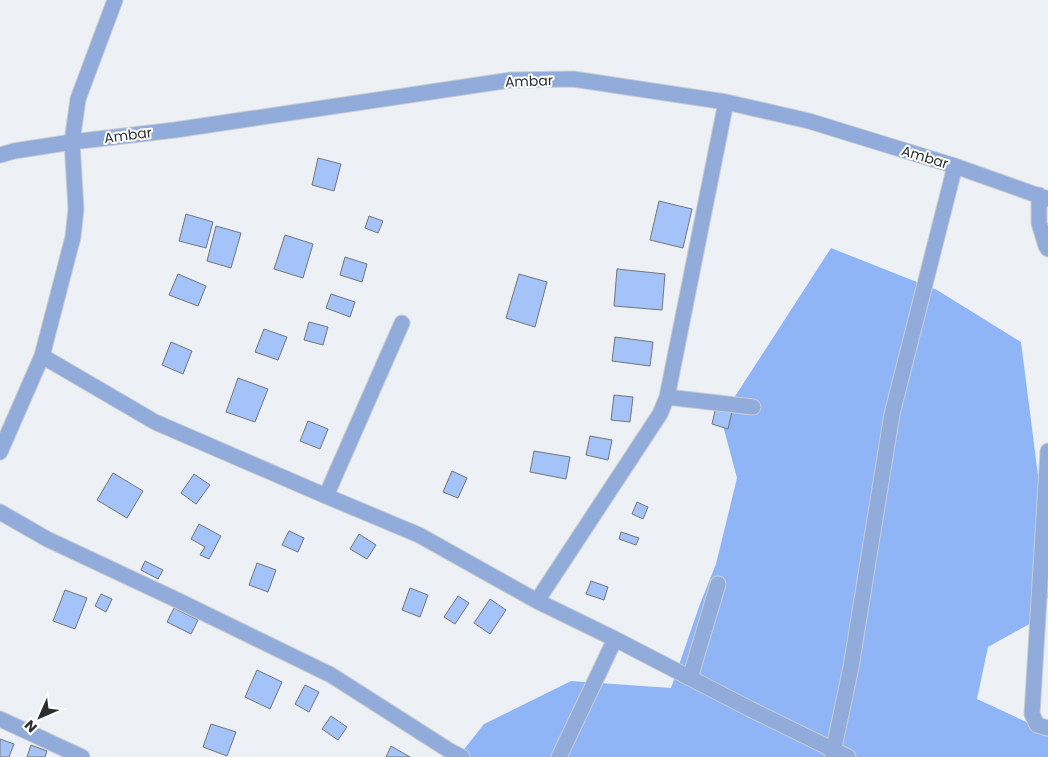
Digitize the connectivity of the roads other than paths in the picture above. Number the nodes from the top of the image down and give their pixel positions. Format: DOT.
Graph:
graph roads {
  1 [pos="115,0"];
  2 [pos="726,102"];
  3 [pos="72,142"];
  4 [pos="5,151"];
  5 [pos="955,166"];
  6 [pos="1043,197"];
  7 [pos="1048,249"];
  8 [pos="402,323"];
  9 [pos="42,356"];
  10 [pos="667,398"];
  11 [pos="754,407"];
  12 [pos="1048,451"];
  13 [pos="0,452"];
  14 [pos="326,496"];
  15 [pos="0,512"];
  16 [pos="718,584"];
  17 [pos="537,601"];
  18 [pos="615,639"];
  19 [pos="690,678"];
  20 [pos="0,719"];
  21 [pos="1048,728"];
  22 [pos="832,753"];
  23 [pos="82,757"];
  24 [pos="462,757"];
  25 [pos="559,757"];
  26 [pos="848,757"];
  1 -- 3 [label="street"];
  2 -- 3 [label="street, Ambar"];
  2 -- 5 [label="street, Ambar"];
  2 -- 10 [label="street"];
  3 -- 4 [label="street, Ambar"];
  3 -- 9 [label="street"];
  5 -- 6 [label="street, Ambar"];
  5 -- 22 [label="street"];
  6 -- 7 [label="street"];
  8 -- 14 [label="street"];
  9 -- 13 [label="street"];
  9 -- 14 [label="street"];
  10 -- 11 [label="street"];
  10 -- 17 [label="street"];
  12 -- 21 [label="street"];
  14 -- 17 [label="street"];
  15 -- 24 [label="street"];
  16 -- 19 [label="street"];
  17 -- 18 [label="street"];
  18 -- 19 [label="street"];
  18 -- 25 [label="street"];
  19 -- 22 [label="street"];
  20 -- 23 [label="street"];
  22 -- 26 [label="street"];
}
